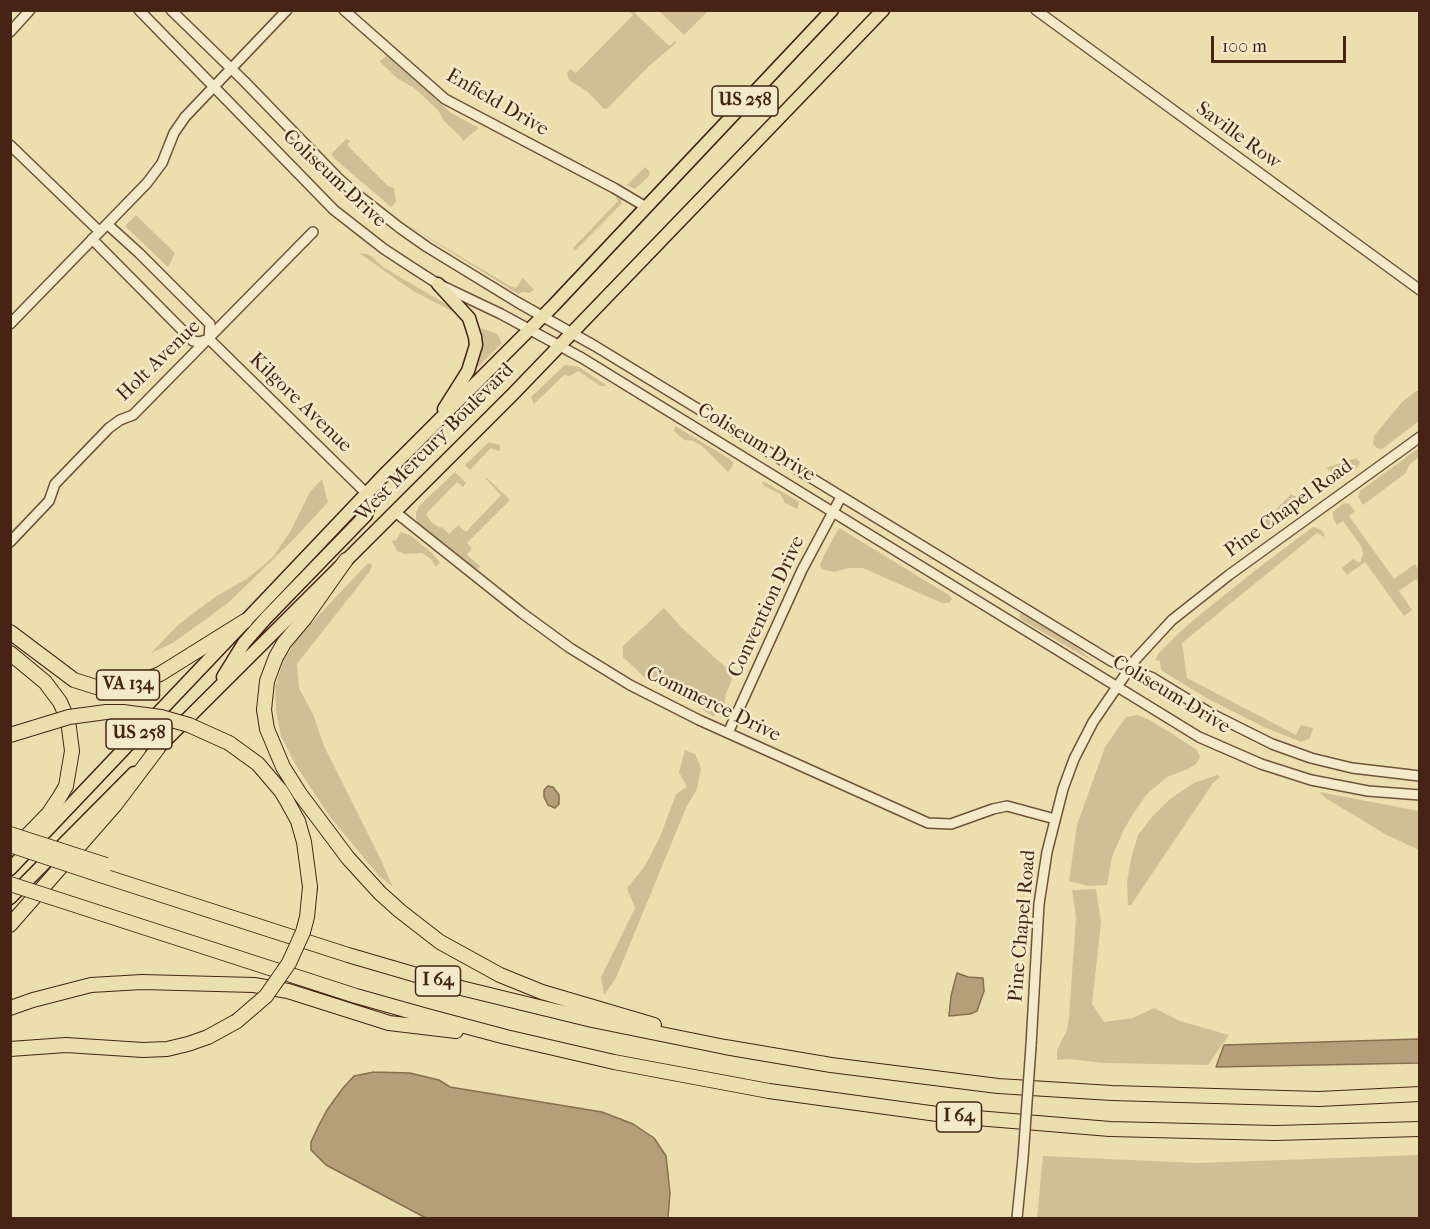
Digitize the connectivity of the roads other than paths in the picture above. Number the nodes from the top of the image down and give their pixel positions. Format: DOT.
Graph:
graph roads {
  1 [pos="30,10"];
  2 [pos="139,10"];
  3 [pos="171,10"];
  4 [pos="287,10"];
  5 [pos="344,10"];
  6 [pos="832,10"];
  7 [pos="884,10"];
  8 [pos="1036,10"];
  9 [pos="10,32"];
  10 [pos="231,69"];
  11 [pos="214,86"];
  12 [pos="12,150"];
  13 [pos="646,207"];
  14 [pos="107,224"];
  15 [pos="99,231"];
  16 [pos="313,232"];
  17 [pos="92,239"];
  18 [pos="438,284"];
  19 [pos="1419,290"];
  20 [pos="543,317"];
  21 [pos="10,324"];
  22 [pos="530,330"];
  23 [pos="571,333"];
  24 [pos="209,339"];
  25 [pos="559,346"];
  26 [pos="434,426"];
  27 [pos="1419,436"];
  28 [pos="367,494"];
  29 [pos="841,497"];
  30 [pos="394,512"];
  31 [pos="833,512"];
  32 [pos="10,542"];
  33 [pos="346,560"];
  34 [pos="245,621"];
  35 [pos="10,632"];
  36 [pos="10,652"];
  37 [pos="1129,668"];
  38 [pos="1117,685"];
  39 [pos="208,699"];
  40 [pos="728,733"];
  41 [pos="10,735"];
  42 [pos="158,748"];
  43 [pos="1419,776"];
  44 [pos="1419,795"];
  45 [pos="1054,819"];
  46 [pos="10,834"];
  47 [pos="10,845"];
  48 [pos="10,852"];
  49 [pos="10,869"];
  50 [pos="101,869"];
  51 [pos="10,884"];
  52 [pos="10,898"];
  53 [pos="10,924"];
  54 [pos="10,1008"];
  55 [pos="506,1037"];
  56 [pos="725,1047"];
  57 [pos="10,1049"];
  58 [pos="1417,1094"];
  59 [pos="1419,1129"];
  60 [pos="1017,1218"];
  1 -- 9 [label="street"];
  2 -- 11 [label="street, Coliseum Drive"];
  3 -- 10 [label="street, Coliseum Drive"];
  4 -- 10 [label="street"];
  5 -- 13 [label="street, Enfield Drive"];
  6 -- 13 [label="main road, West Mercury Boulevard / US 258"];
  7 -- 23 [label="main road, West Mercury Boulevard / US 258"];
  8 -- 19 [label="street, Saville Row"];
  10 -- 11 [label="street"];
  10 -- 20 [label="street, Coliseum Drive"];
  11 -- 14 [label="street"];
  11 -- 18 [label="street, Coliseum Drive"];
  12 -- 15 [label="street"];
  13 -- 20 [label="main road, West Mercury Boulevard / US 258"];
  14 -- 15 [label="street"];
  14 -- 24 [label="street, Kilgore Avenue"];
  15 -- 17 [label="street"];
  16 -- 24 [label="street, Holt Avenue"];
  17 -- 21 [label="street"];
  17 -- 24 [label="street, Kilgore Avenue"];
  18 -- 22 [label="street, Coliseum Drive"];
  18 -- 26 [label="main road"];
  20 -- 22 [label="main road, West Mercury Boulevard / US 258"];
  20 -- 23 [label="street, Coliseum Drive"];
  22 -- 25 [label="street, Coliseum Drive"];
  22 -- 26 [label="main road, West Mercury Boulevard / US 258"];
  23 -- 25 [label="main road, West Mercury Boulevard / US 258"];
  23 -- 29 [label="street, Coliseum Drive"];
  24 -- 28 [label="street, Kilgore Avenue"];
  24 -- 32 [label="street, Holt Avenue"];
  25 -- 30 [label="main road, West Mercury Boulevard / US 258"];
  25 -- 31 [label="street, Coliseum Drive"];
  26 -- 28 [label="main road, West Mercury Boulevard / US 258"];
  27 -- 37 [label="street, Pine Chapel Road"];
  28 -- 34 [label="main road, West Mercury Boulevard / US 258"];
  28 -- 39 [label="main road"];
  29 -- 31 [label="street, Convention Drive"];
  29 -- 37 [label="street, Coliseum Drive"];
  30 -- 33 [label="main road, West Mercury Boulevard / US 258"];
  30 -- 40 [label="street, Commerce Drive"];
  31 -- 38 [label="street, Coliseum Drive"];
  31 -- 40 [label="street, Convention Drive"];
  33 -- 39 [label="main road, West Mercury Boulevard / US 258"];
  33 -- 56 [label="highway"];
  34 -- 35 [label="highway, VA 134"];
  34 -- 49 [label="main road, West Mercury Boulevard / US 258"];
  36 -- 48 [label="highway"];
  37 -- 38 [label="street, Pine Chapel Road"];
  37 -- 43 [label="street, Coliseum Drive"];
  38 -- 44 [label="street, Coliseum Drive"];
  38 -- 45 [label="street, Pine Chapel Road"];
  39 -- 42 [label="main road, West Mercury Boulevard / US 258"];
  40 -- 45 [label="street, Commerce Drive"];
  41 -- 57 [label="highway, bridge"];
  42 -- 52 [label="main road, West Mercury Boulevard / US 258"];
  42 -- 53 [label="highway"];
  45 -- 60 [label="street, Pine Chapel Road, bridge"];
  46 -- 50 [label="highway, bridge"];
  47 -- 50 [label="highway, I 64, bridge"];
  50 -- 56 [label="highway, I 64"];
  51 -- 55 [label="highway, I 64, bridge"];
  54 -- 55 [label="highway"];
  55 -- 59 [label="highway, I 64"];
  56 -- 58 [label="highway, I 64"];
}
